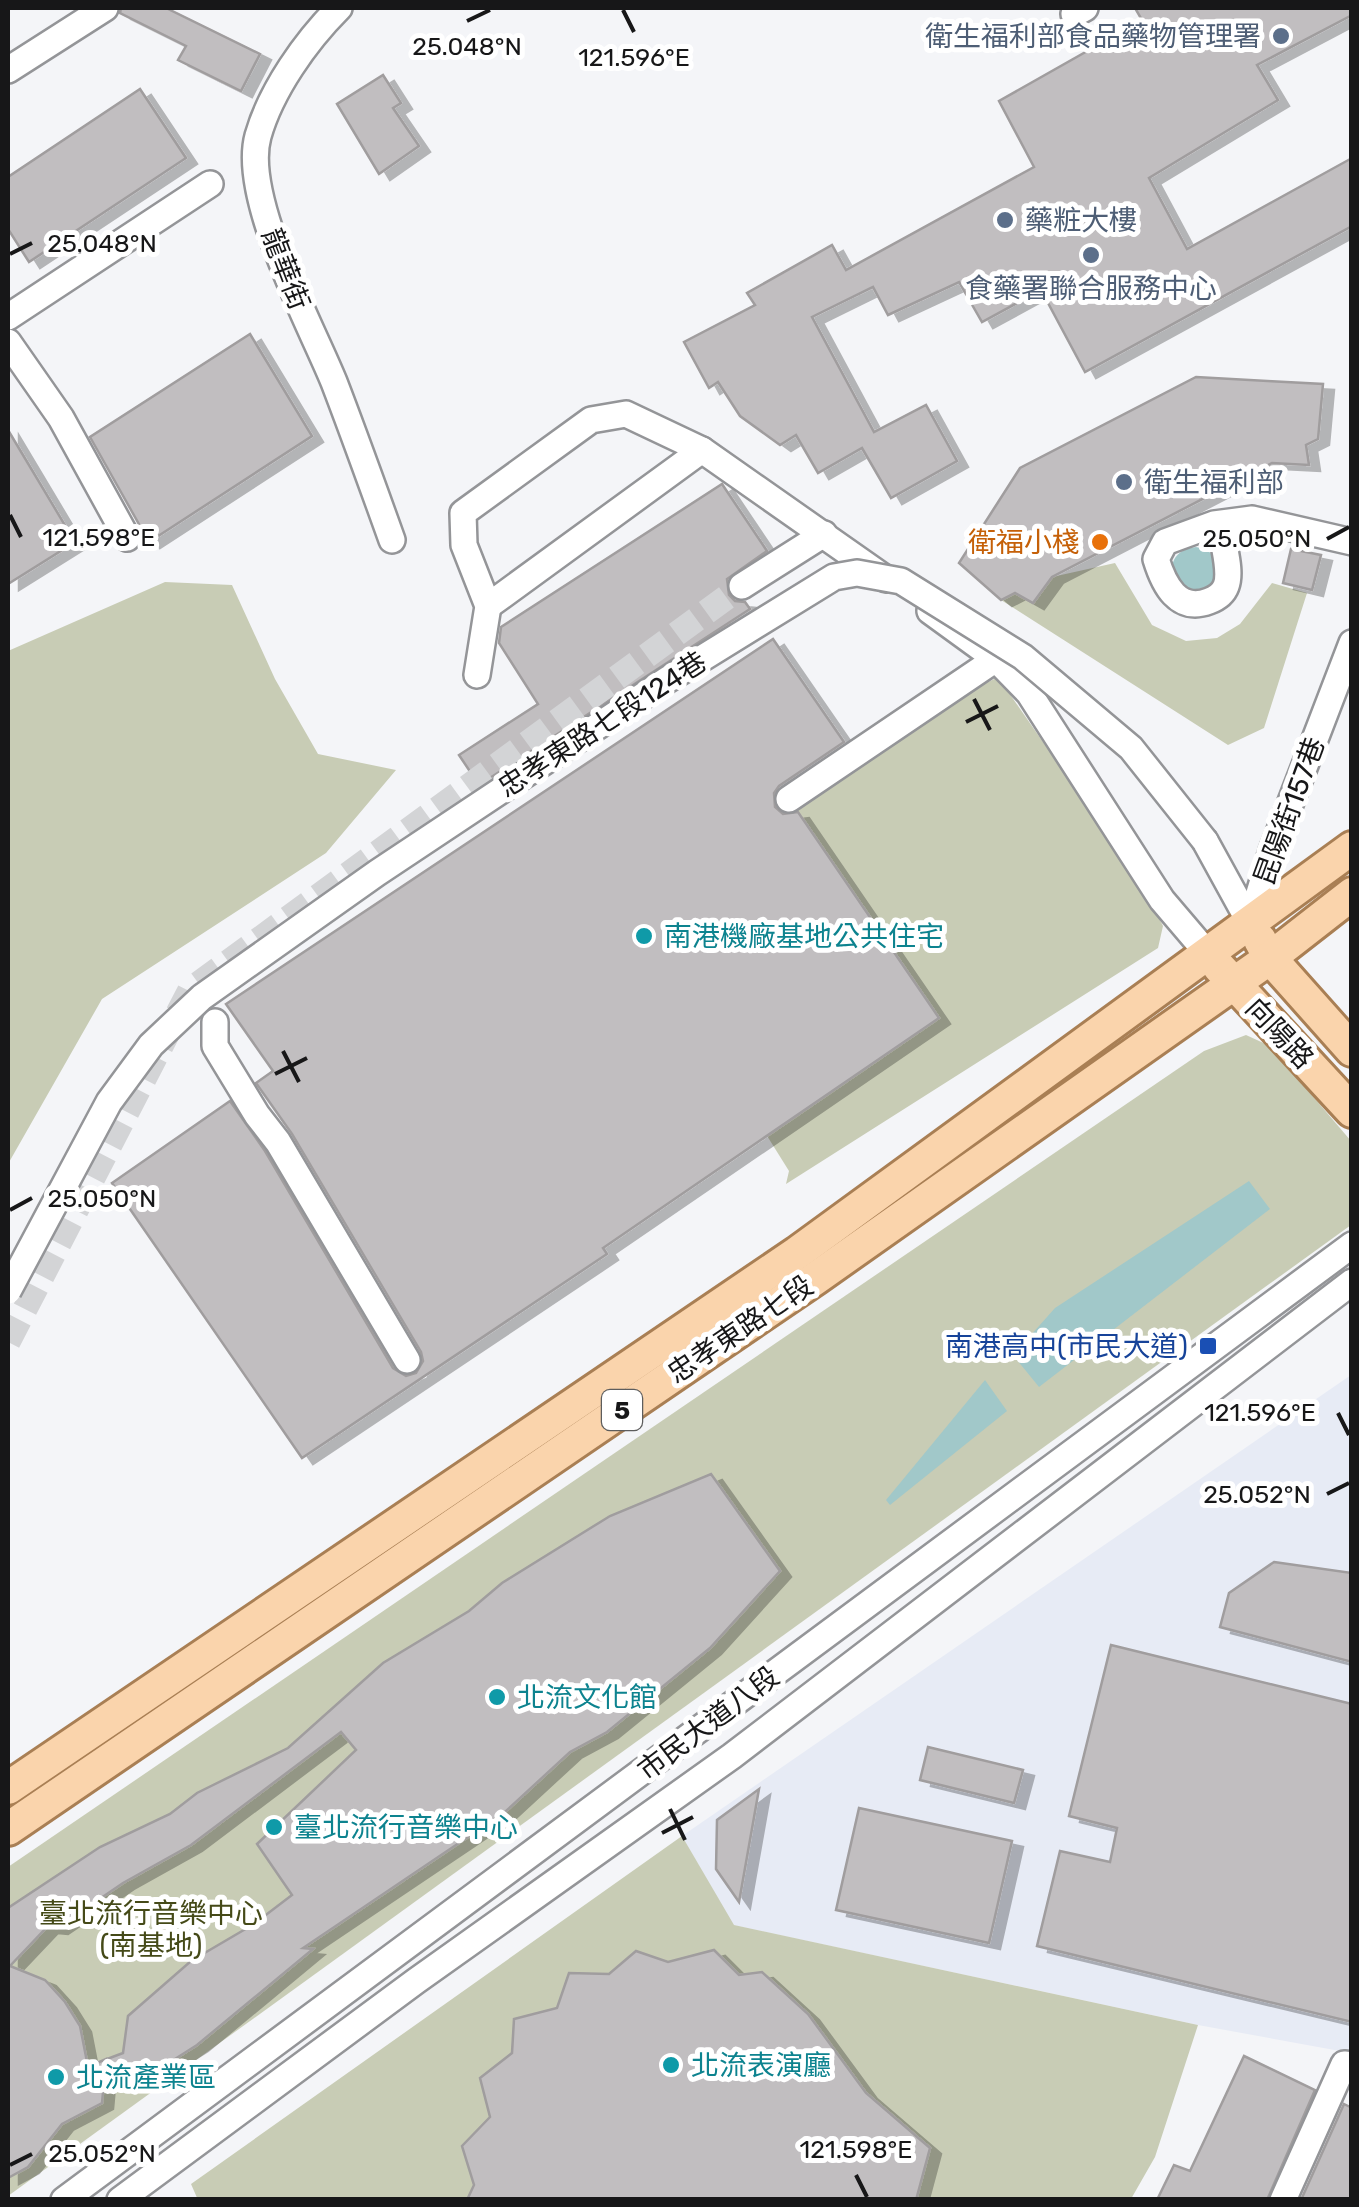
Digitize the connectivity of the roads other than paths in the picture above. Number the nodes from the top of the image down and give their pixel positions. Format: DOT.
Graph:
graph roads {
  1 [pos="105,8"];
  2 [pos="325,12"];
  3 [pos="8,70"];
  4 [pos="210,184"];
  5 [pos="8,317"];
  6 [pos="8,342"];
  7 [pos="702,450"];
  8 [pos="1252,519"];
  9 [pos="824,534"];
  10 [pos="127,538"];
  11 [pos="392,540"];
  12 [pos="1352,542"];
  13 [pos="742,586"];
  14 [pos="488,606"];
  15 [pos="1352,644"];
  16 [pos="996,659"];
  17 [pos="477,675"];
  18 [pos="789,799"];
  19 [pos="1352,848"];
  20 [pos="1352,894"];
  21 [pos="1250,923"];
  22 [pos="1208,954"];
  23 [pos="1270,958"];
  24 [pos="1232,983"];
  25 [pos="215,1022"];
  26 [pos="1352,1050"];
  27 [pos="1352,1111"];
  28 [pos="1352,1245"];
  29 [pos="1352,1282"];
  30 [pos="8,1291"];
  31 [pos="407,1360"];
  32 [pos="8,1788"];
  33 [pos="8,1829"];
  34 [pos="1352,2066"];
  35 [pos="130,2151"];
  36 [pos="155,2189"];
  37 [pos="64,2200"];
  38 [pos="120,2200"];
  39 [pos="1283,2200"];
  1 -- 3 [label="street"];
  2 -- 11 [label="street, 龍華街"];
  4 -- 5 [label="street"];
  6 -- 10 [label="street"];
  7 -- 9 [label="street"];
  7 -- 14 [label="street"];
  7 -- 14 [label="street"];
  8 -- 12 [label="street"];
  9 -- 13 [label="street"];
  9 -- 16 [label="street"];
  14 -- 17 [label="street"];
  15 -- 21 [label="street, 昆陽街157巷"];
  16 -- 18 [label="street"];
  16 -- 22 [label="street"];
  19 -- 21 [label="main road, 5"];
  20 -- 23 [label="main road, 5"];
  21 -- 22 [label="main road, 5"];
  21 -- 23 [label="main road, 向陽路"];
  21 -- 30 [label="street, 忠孝東路七段124巷, bridge"];
  22 -- 24 [label="main road, 向陽路"];
  22 -- 32 [label="main road, 忠孝東路七段 / 5"];
  23 -- 24 [label="main road, 忠孝東路七段 / 5"];
  23 -- 26 [label="main road, 向陽路"];
  24 -- 27 [label="main road, 向陽路"];
  24 -- 33 [label="main road, 忠孝東路七段 / 5"];
  25 -- 31 [label="street"];
  28 -- 35 [label="street, 市民大道八段"];
  29 -- 36 [label="street, 市民大道八段"];
  34 -- 39 [label="street"];
  35 -- 36 [label="street"];
  35 -- 37 [label="street, 市民大道八段"];
  36 -- 38 [label="street, 市民大道八段"];
}
